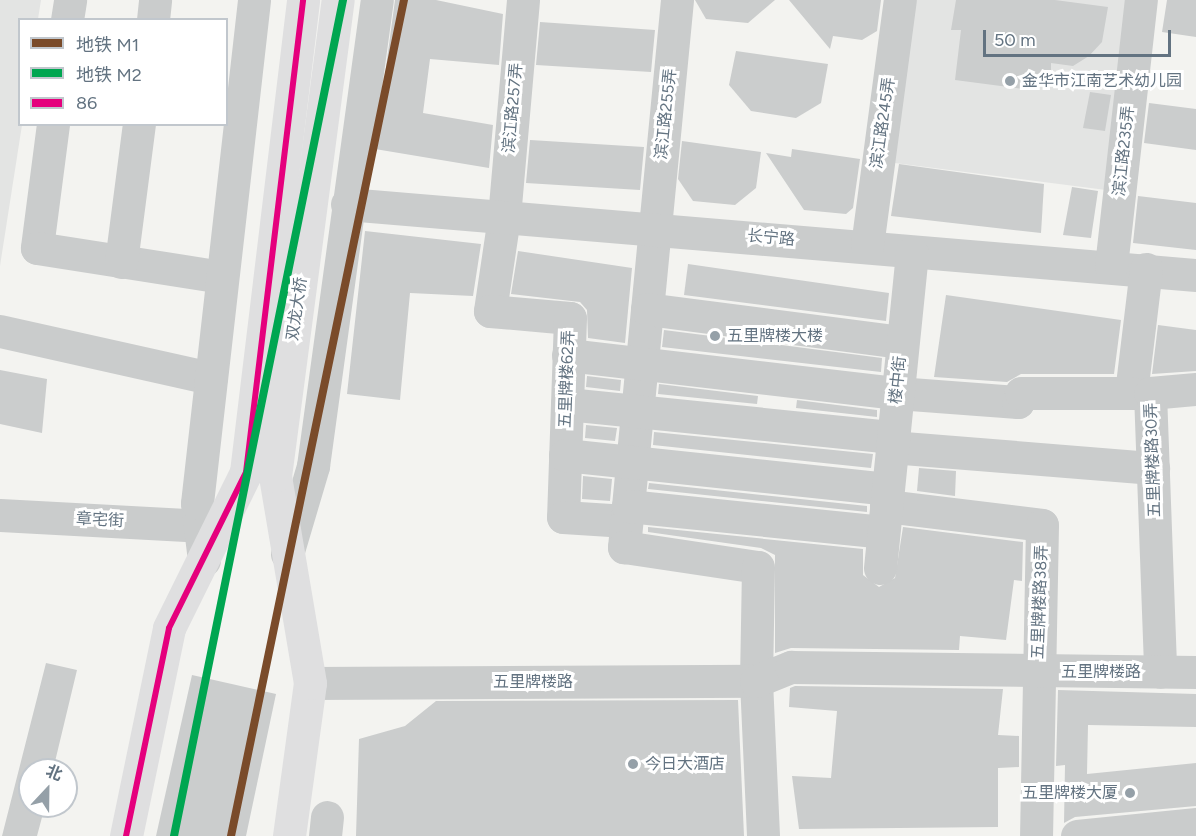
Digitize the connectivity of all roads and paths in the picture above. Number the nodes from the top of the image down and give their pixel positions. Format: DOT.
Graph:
graph roads {
  1 [pos="70,0"];
  2 [pos="155,0"];
  3 [pos="254,0"];
  4 [pos="303,0"];
  5 [pos="338,0"];
  6 [pos="377,0"];
  7 [pos="523,0"];
  8 [pos="677,0"];
  9 [pos="900,0"];
  10 [pos="1141,0"];
  11 [pos="67,18"];
  12 [pos="153,18"];
  13 [pos="53,126"];
  14 [pos="139,126"];
  15 [pos="346,204"];
  16 [pos="504,217"];
  17 [pos="655,229"];
  18 [pos="867,246"];
  19 [pos="912,253"];
  20 [pos="121,262"];
  21 [pos="1111,266"];
  22 [pos="1146,269"];
  23 [pos="1196,274"];
  24 [pos="222,277"];
  25 [pos="647,309"];
  26 [pos="0,332"];
  27 [pos="902,342"];
  28 [pos="568,355"];
  29 [pos="642,362"];
  30 [pos="211,378"];
  31 [pos="1196,389"];
  32 [pos="897,393"];
  33 [pos="1141,393"];
  34 [pos="567,404"];
  35 [pos="637,411"];
  36 [pos="892,442"];
  37 [pos="565,455"];
  38 [pos="632,461"];
  39 [pos="1153,468"];
  40 [pos="260,474"];
  41 [pos="885,509"];
  42 [pos="627,514"];
  43 [pos="0,515"];
  44 [pos="200,526"];
  45 [pos="287,554"];
  46 [pos="204,560"];
  47 [pos="880,568"];
  48 [pos="1038,672"];
  49 [pos="1160,672"];
  50 [pos="1196,672"];
  51 [pos="756,681"];
  52 [pos="310,683"];
  53 [pos="1196,824"];
  54 [pos="126,836"];
  55 [pos="289,836"];
  56 [pos="763,836"];
  57 [pos="1035,836"];
  58 [pos="1077,836"];
  1 -- 11 [label="street"];
  2 -- 12 [label="street"];
  3 -- 24 [label="street"];
  4 -- 40 [label="main road, 双龙大桥"];
  5 -- 40 [label="main road, 双龙大桥"];
  6 -- 15 [label="street"];
  7 -- 16 [label="street, 滨江路257弄"];
  8 -- 17 [label="street, 滨江路255弄"];
  9 -- 18 [label="street, 滨江路245弄"];
  10 -- 21 [label="street, 滨江路235弄"];
  13 -- 20 [label="street"];
  14 -- 20 [label="street"];
  15 -- 16 [label="street, 长宁路"];
  15 -- 45 [label="street"];
  16 -- 17 [label="street, 长宁路"];
  16 -- 28 [label="street, 五里牌楼62弄"];
  17 -- 18 [label="street, 长宁路"];
  17 -- 25 [label="street, 滨江路255弄"];
  18 -- 19 [label="street, 长宁路"];
  19 -- 21 [label="street, 长宁路"];
  19 -- 27 [label="street, 楼中街"];
  20 -- 24 [label="street"];
  21 -- 22 [label="street, 长宁路"];
  22 -- 23 [label="street, 长宁路"];
  22 -- 33 [label="street, 五里牌楼路30弄"];
  24 -- 30 [label="street"];
  25 -- 27 [label="street"];
  25 -- 29 [label="street, 滨江路255弄"];
  26 -- 30 [label="street"];
  27 -- 32 [label="street, 楼中街"];
  28 -- 29 [label="street"];
  28 -- 34 [label="street, 五里牌楼62弄"];
  29 -- 32 [label="street"];
  29 -- 35 [label="street, 滨江路255弄"];
  30 -- 44 [label="street"];
  31 -- 33 [label="street"];
  32 -- 33 [label="street"];
  32 -- 36 [label="street, 楼中街"];
  33 -- 39 [label="street, 五里牌楼路30弄"];
  34 -- 35 [label="street"];
  34 -- 37 [label="street, 五里牌楼62弄"];
  35 -- 36 [label="street"];
  35 -- 38 [label="street, 滨江路255弄"];
  36 -- 39 [label="street"];
  36 -- 41 [label="street, 楼中街"];
  37 -- 38 [label="street"];
  37 -- 42 [label="street, 五里牌楼62弄"];
  38 -- 41 [label="street"];
  38 -- 42 [label="street, 滨江路255弄"];
  39 -- 49 [label="street, 五里牌楼路30弄"];
  40 -- 45 [label="main road"];
  40 -- 46 [label="main road"];
  41 -- 42 [label="street"];
  41 -- 47 [label="street, 楼中街"];
  41 -- 48 [label="street, 五里牌楼路38弄"];
  42 -- 51 [label="street, 滨江路255弄"];
  43 -- 44 [label="street, 章宅街"];
  44 -- 46 [label="street"];
  45 -- 52 [label="main road"];
  46 -- 54 [label="main road"];
  48 -- 49 [label="street, 五里牌楼路"];
  48 -- 51 [label="street, 五里牌楼路"];
  48 -- 57 [label="street, 五里牌楼路38弄"];
  49 -- 50 [label="street, 五里牌楼路"];
  51 -- 52 [label="street, 五里牌楼路"];
  51 -- 56 [label="street"];
  52 -- 55 [label="main road"];
  53 -- 58 [label="street"];
}
